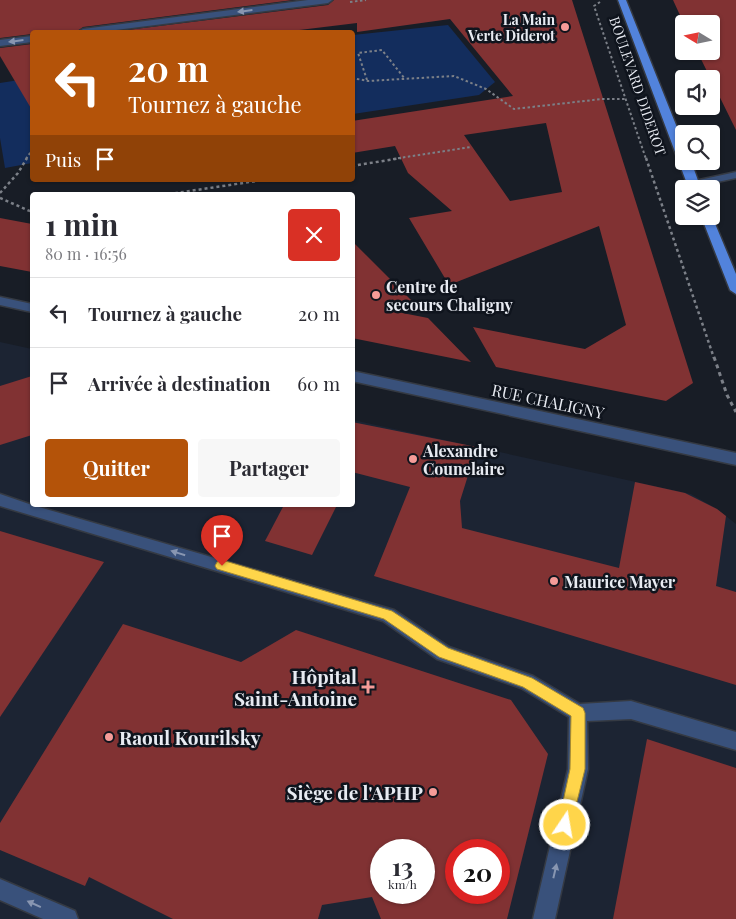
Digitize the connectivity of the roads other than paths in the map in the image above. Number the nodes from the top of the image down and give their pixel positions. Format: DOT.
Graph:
graph roads {
  1 [pos="328,0"];
  2 [pos="622,0"];
  3 [pos="98,30"];
  4 [pos="30,39"];
  5 [pos="0,43"];
  6 [pos="675,137"];
  7 [pos="736,175"];
  8 [pos="717,180"];
  9 [pos="710,225"];
  10 [pos="736,290"];
  11 [pos="0,301"];
  12 [pos="30,308"];
  13 [pos="355,377"];
  14 [pos="736,459"];
  15 [pos="0,500"];
  16 [pos="578,713"];
  17 [pos="736,741"];
  18 [pos="0,889"];
  19 [pos="67,919"];
  20 [pos="544,919"];
  1 -- 3 [label="street, one-way"];
  2 -- 6 [label="main road, BOULEVARD DIDEROT"];
  4 -- 5 [label="street, one-way"];
  7 -- 8 [label="street"];
  9 -- 10 [label="main road"];
  11 -- 12 [label="street"];
  13 -- 14 [label="street, RUE CHALIGNY"];
  16 -- 15 [label="street, one-way"];
  16 -- 17 [label="street"];
  20 -- 16 [label="street, one-way"];
  19 -- 18 [label="street, one-way"];
}
